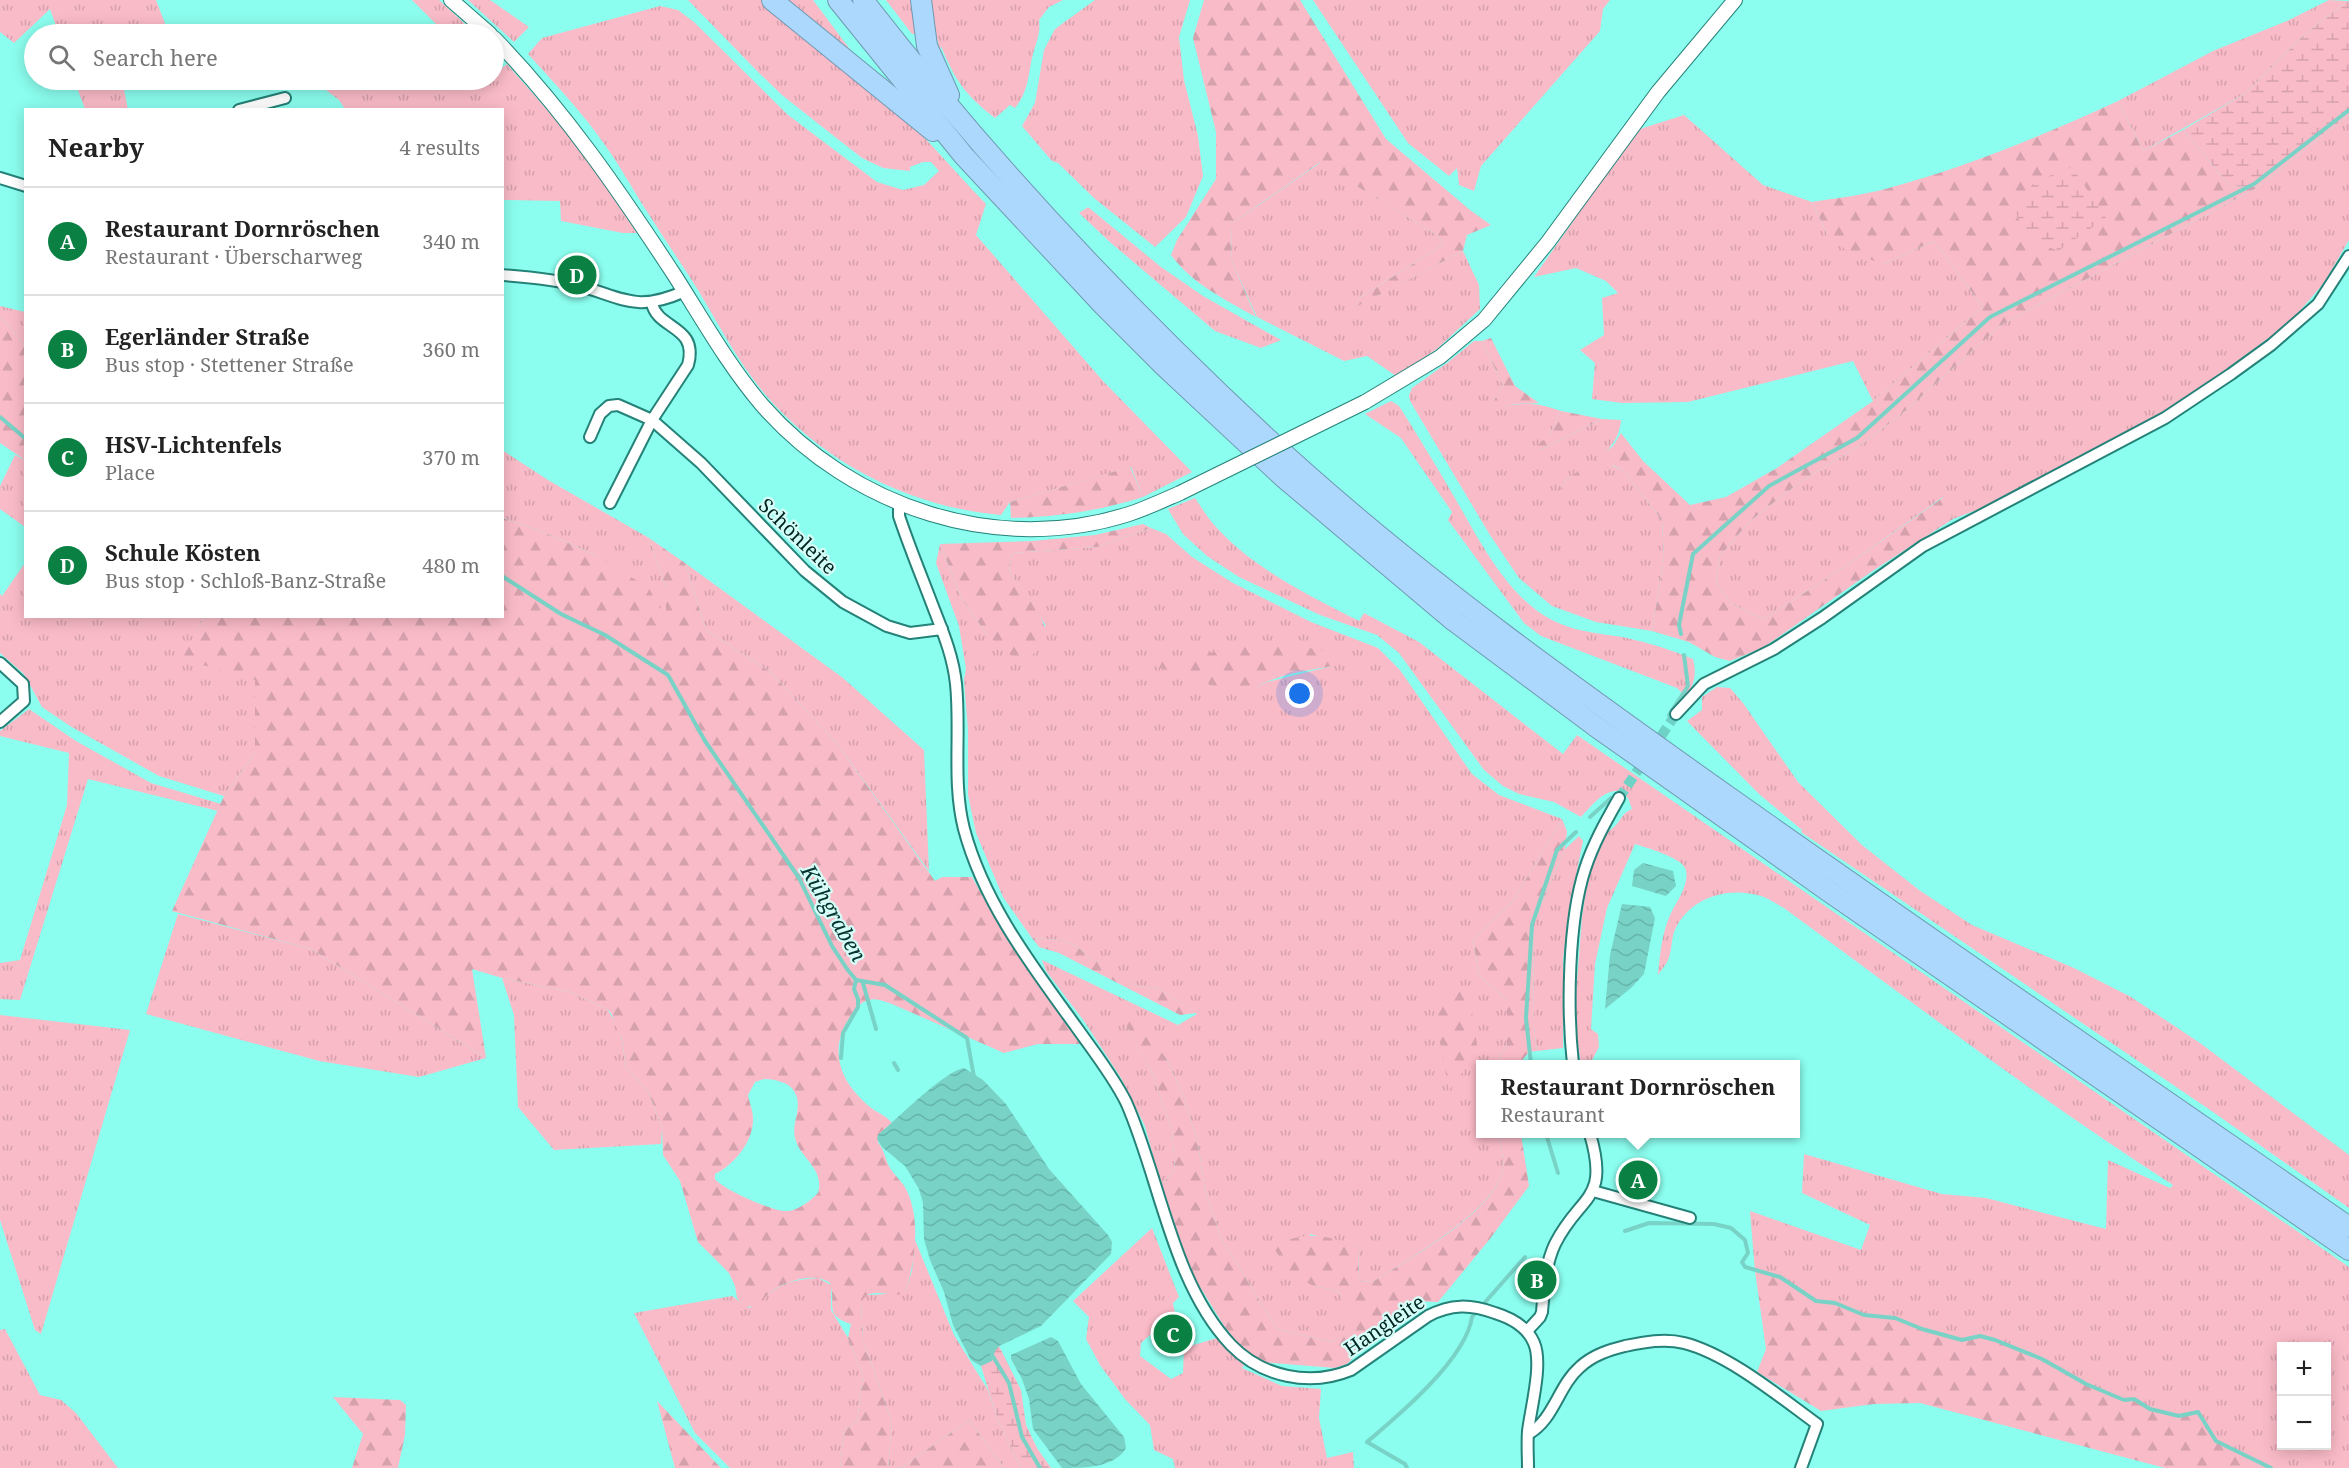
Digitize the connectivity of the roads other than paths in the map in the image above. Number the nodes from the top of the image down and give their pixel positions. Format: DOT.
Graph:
graph roads {
  1 [pos="451,0"];
  2 [pos="772,0"];
  3 [pos="838,0"];
  4 [pos="863,0"];
  5 [pos="921,0"];
  6 [pos="1735,0"];
  7 [pos="479,24"];
  8 [pos="504,48"];
  9 [pos="285,98"];
  10 [pos="247,108"];
  11 [pos="975,138"];
  12 [pos="964,156"];
  13 [pos="0,178"];
  14 [pos="24,181"];
  15 [pos="2349,256"];
  16 [pos="504,275"];
  17 [pos="685,291"];
  18 [pos="657,302"];
  19 [pos="652,420"];
  20 [pos="590,437"];
  21 [pos="610,503"];
  22 [pos="899,504"];
  23 [pos="942,629"];
  24 [pos="0,663"];
  25 [pos="1676,714"];
  26 [pos="0,722"];
  27 [pos="1618,798"];
  28 [pos="1573,1060"];
  29 [pos="1591,1138"];
  30 [pos="1593,1191"];
  31 [pos="1690,1218"];
  32 [pos="2349,1227"];
  33 [pos="2349,1250"];
  34 [pos="1527,1331"];
  35 [pos="1528,1434"];
  36 [pos="1528,1468"];
  37 [pos="1801,1468"];
  1 -- 7 [label="street"];
  2 -- 12 [label="highway"];
  3 -- 12 [label="highway"];
  4 -- 11 [label="highway"];
  5 -- 11 [label="highway"];
  6 -- 22 [label="street, bridge"];
  8 -- 17 [label="street"];
  9 -- 10 [label="street"];
  11 -- 32 [label="highway"];
  12 -- 33 [label="highway"];
  13 -- 14 [label="street"];
  15 -- 25 [label="street"];
  16 -- 18 [label="street"];
  17 -- 18 [label="street"];
  17 -- 22 [label="street"];
  18 -- 19 [label="street"];
  19 -- 20 [label="street, Schönleite"];
  19 -- 21 [label="street"];
  19 -- 23 [label="street, Schönleite"];
  22 -- 23 [label="street, Hangleite"];
  23 -- 34 [label="street, Hangleite"];
  24 -- 26 [label="street"];
  27 -- 28 [label="street"];
  29 -- 30 [label="street"];
  30 -- 31 [label="street"];
  30 -- 34 [label="street"];
  34 -- 35 [label="street"];
  35 -- 36 [label="street"];
  35 -- 37 [label="street"];
}
